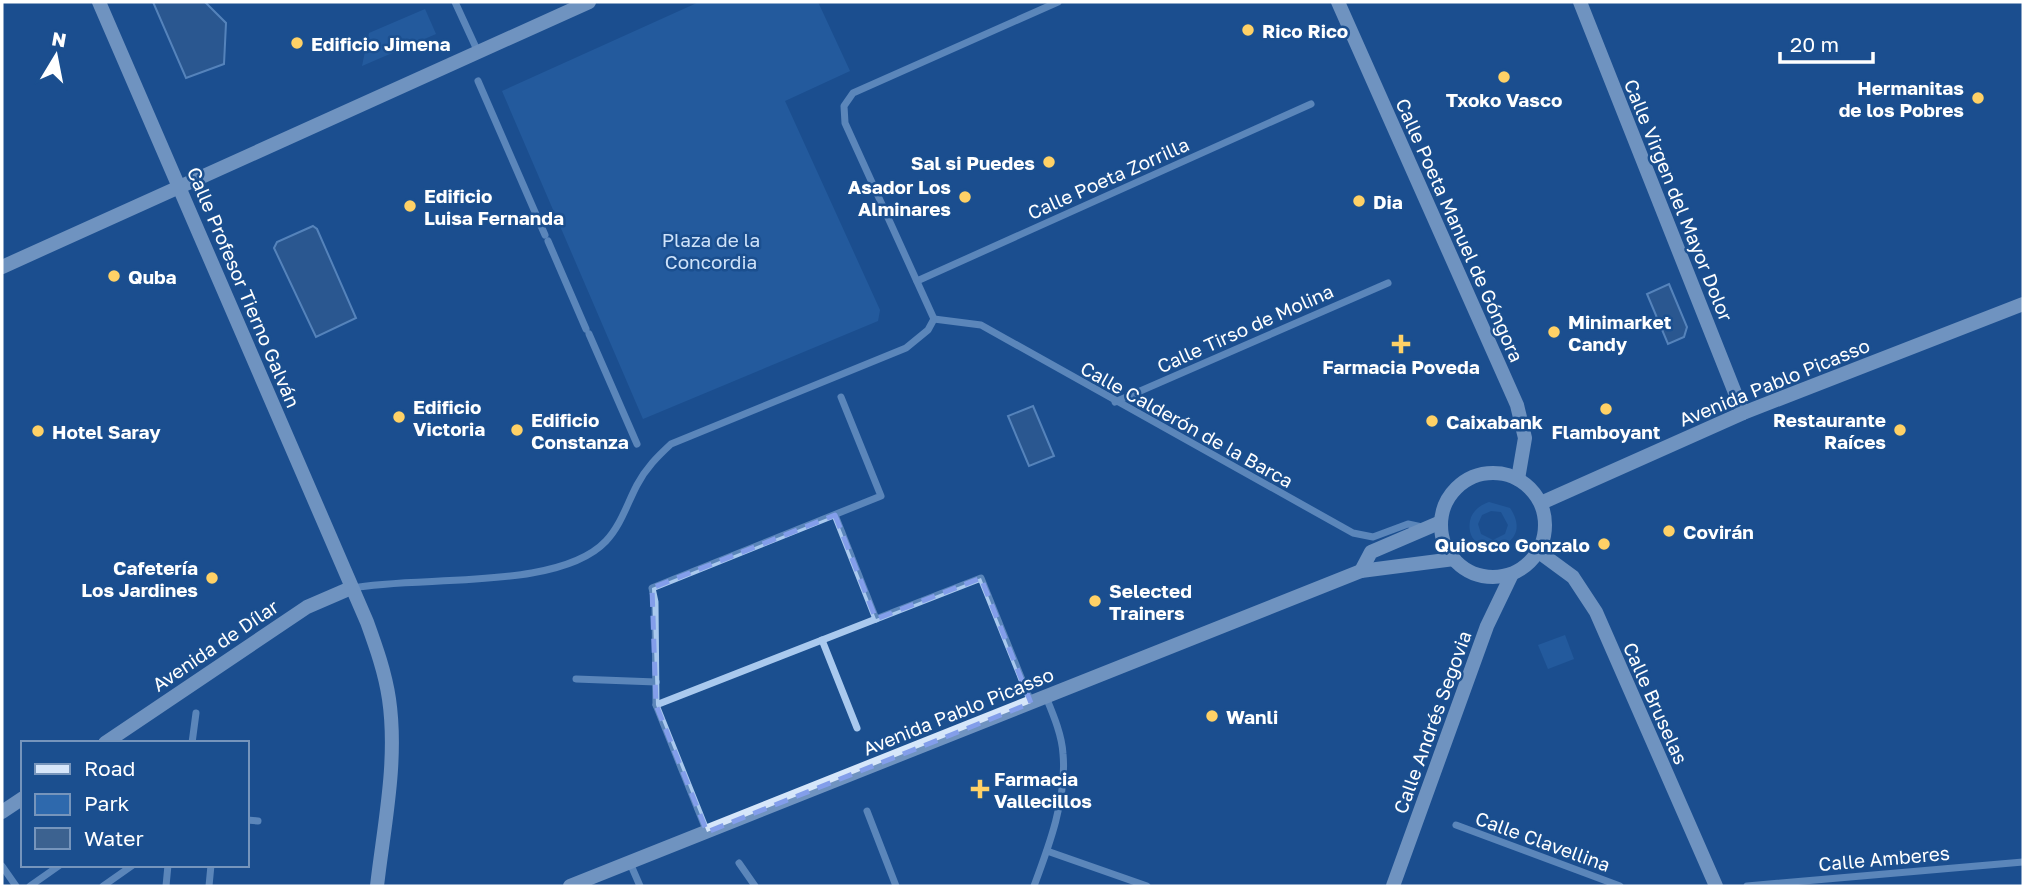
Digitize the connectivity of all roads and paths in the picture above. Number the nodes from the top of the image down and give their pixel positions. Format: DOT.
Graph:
graph roads {
  1 [pos="99,2"];
  2 [pos="455,2"];
  3 [pos="589,2"];
  4 [pos="1058,2"];
  5 [pos="1338,2"];
  6 [pos="1580,2"];
  7 [pos="478,53"];
  8 [pos="478,81"];
  9 [pos="1311,104"];
  10 [pos="180,188"];
  11 [pos="2,267"];
  12 [pos="917,281"];
  13 [pos="1388,283"];
  14 [pos="2023,304"];
  15 [pos="934,319"];
  16 [pos="841,397"];
  17 [pos="1115,402"];
  18 [pos="1743,413"];
  19 [pos="637,444"];
  20 [pos="1518,479"];
  21 [pos="1541,503"];
  22 [pos="835,515"];
  23 [pos="1441,522"];
  24 [pos="1426,528"];
  25 [pos="1539,552"];
  26 [pos="1454,559"];
  27 [pos="1361,571"];
  28 [pos="1512,574"];
  29 [pos="351,588"];
  30 [pos="876,619"];
  31 [pos="822,640"];
  32 [pos="576,679"];
  33 [pos="656,682"];
  34 [pos="1046,697"];
  35 [pos="1031,703"];
  36 [pos="656,705"];
  37 [pos="197,713"];
  38 [pos="856,728"];
  39 [pos="108,741"];
  40 [pos="192,741"];
  41 [pos="21,799"];
  42 [pos="867,811"];
  43 [pos="2,812"];
  44 [pos="248,820"];
  45 [pos="258,821"];
  46 [pos="1456,825"];
  47 [pos="707,832"];
  48 [pos="1047,850"];
  49 [pos="629,862"];
  50 [pos="2023,862"];
  51 [pos="739,863"];
  52 [pos="2,866"];
  53 [pos="58,867"];
  54 [pos="131,867"];
  55 [pos="168,867"];
  56 [pos="211,867"];
  57 [pos="16,886"];
  58 [pos="30,886"];
  59 [pos="103,886"];
  60 [pos="166,886"];
  61 [pos="209,886"];
  62 [pos="377,886"];
  63 [pos="570,886"];
  64 [pos="640,886"];
  65 [pos="755,886"];
  66 [pos="896,886"];
  67 [pos="1034,886"];
  68 [pos="1147,886"];
  69 [pos="1393,886"];
  70 [pos="1620,886"];
  71 [pos="1716,886"];
  72 [pos="1747,886"];
  1 -- 10 [label="main road, Calle Profesor Tierno Galván"];
  2 -- 7 [label="street"];
  3 -- 7 [label="main road"];
  4 -- 12 [label="street"];
  5 -- 20 [label="main road, Calle Poeta Manuel de Góngora"];
  6 -- 18 [label="main road, Calle Virgen del Mayor Dolor"];
  7 -- 10 [label="main road"];
  8 -- 19 [label="street"];
  9 -- 12 [label="street, Calle Poeta Zorrilla"];
  10 -- 11 [label="main road"];
  10 -- 29 [label="main road, Calle Profesor Tierno Galván"];
  12 -- 15 [label="street"];
  13 -- 17 [label="street, Calle Tirso de Molina"];
  14 -- 18 [label="main road, Avenida Pablo Picasso"];
  15 -- 17 [label="street, Calle Calderón de la Barca"];
  15 -- 29 [label="street"];
  16 -- 22 [label="street"];
  17 -- 24 [label="street, Calle Calderón de la Barca"];
  18 -- 21 [label="main road, Avenida Pablo Picasso"];
  20 -- 21 [label="main road"];
  20 -- 23 [label="main road"];
  21 -- 25 [label="main road"];
  22 -- 30 [label="street"];
  22 -- 33 [label="street"];
  23 -- 24 [label="main road, Avenida Pablo Picasso"];
  23 -- 26 [label="main road"];
  24 -- 27 [label="main road, Avenida Pablo Picasso"];
  25 -- 28 [label="main road"];
  25 -- 71 [label="main road, Calle Bruselas"];
  26 -- 27 [label="main road, Avenida Pablo Picasso"];
  26 -- 28 [label="main road"];
  27 -- 34 [label="main road, Avenida Pablo Picasso"];
  28 -- 69 [label="main road, Calle Andrés Segovia"];
  29 -- 39 [label="main road, Avenida de Dílar"];
  29 -- 62 [label="main road, Calle Profesor Tierno Galván"];
  30 -- 31 [label="street"];
  30 -- 35 [label="street"];
  31 -- 36 [label="street"];
  31 -- 38 [label="street"];
  32 -- 33 [label="street"];
  33 -- 36 [label="street"];
  34 -- 35 [label="main road, Avenida Pablo Picasso"];
  34 -- 48 [label="street"];
  35 -- 47 [label="main road, Avenida Pablo Picasso"];
  36 -- 47 [label="street"];
  37 -- 40 [label="street"];
  41 -- 43 [label="main road"];
  42 -- 66 [label="street"];
  44 -- 45 [label="street"];
  46 -- 70 [label="street, Calle Clavellina"];
  47 -- 49 [label="main road, Avenida Pablo Picasso"];
  48 -- 67 [label="street"];
  48 -- 68 [label="street"];
  49 -- 63 [label="main road, Avenida Pablo Picasso"];
  49 -- 64 [label="street"];
  50 -- 72 [label="street, Calle Amberes"];
  51 -- 65 [label="street"];
  52 -- 57 [label="street"];
  53 -- 58 [label="street"];
  54 -- 59 [label="street"];
  55 -- 60 [label="street"];
  56 -- 61 [label="street"];
}
